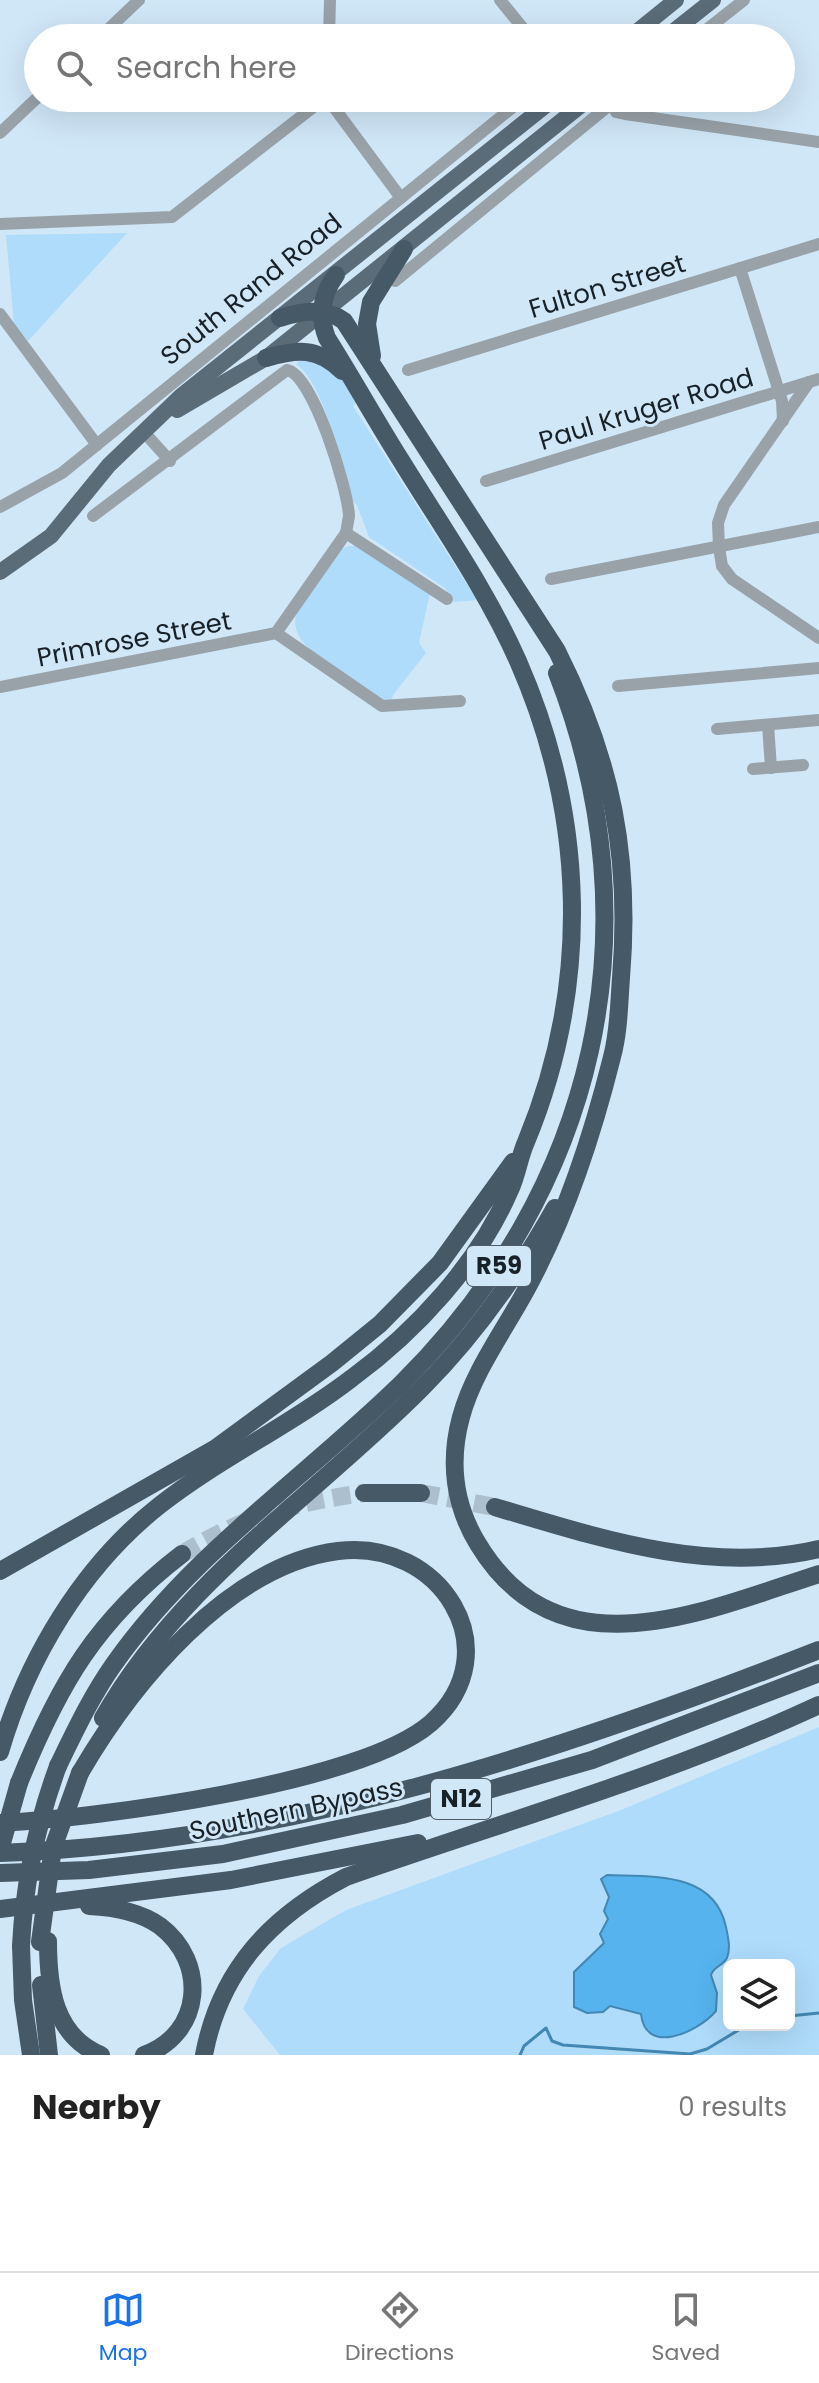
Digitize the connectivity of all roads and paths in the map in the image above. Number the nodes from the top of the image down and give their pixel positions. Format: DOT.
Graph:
graph roads {
  1 [pos="139,0"];
  2 [pos="330,0"];
  3 [pos="500,0"];
  4 [pos="676,0"];
  5 [pos="713,0"];
  6 [pos="744,0"];
  7 [pos="114,24"];
  8 [pos="329,24"];
  9 [pos="520,24"];
  10 [pos="646,24"];
  11 [pos="683,24"];
  12 [pos="714,24"];
  13 [pos="24,110"];
  14 [pos="308,112"];
  15 [pos="336,112"];
  16 [pos="507,112"];
  17 [pos="538,112"];
  18 [pos="573,112"];
  19 [pos="602,112"];
  20 [pos="616,112"];
  21 [pos="0,133"];
  22 [pos="819,142"];
  23 [pos="401,198"];
  24 [pos="0,224"];
  25 [pos="819,244"];
  26 [pos="404,249"];
  27 [pos="740,268"];
  28 [pos="336,275"];
  29 [pos="395,281"];
  30 [pos="322,313"];
  31 [pos="0,314"];
  32 [pos="280,318"];
  33 [pos="266,358"];
  34 [pos="408,370"];
  35 [pos="376,371"];
  36 [pos="814,381"];
  37 [pos="356,385"];
  38 [pos="778,392"];
  39 [pos="783,421"];
  40 [pos="148,426"];
  41 [pos="97,445"];
  42 [pos="170,461"];
  43 [pos="486,481"];
  44 [pos="0,507"];
  45 [pos="93,516"];
  46 [pos="347,527"];
  47 [pos="819,527"];
  48 [pos="719,547"];
  49 [pos="0,572"];
  50 [pos="551,579"];
  51 [pos="447,599"];
  52 [pos="539,625"];
  53 [pos="276,633"];
  54 [pos="819,638"];
  55 [pos="819,668"];
  56 [pos="618,686"];
  57 [pos="0,687"];
  58 [pos="460,701"];
  59 [pos="819,720"];
  60 [pos="768,725"];
  61 [pos="717,729"];
  62 [pos="803,765"];
  63 [pos="771,768"];
  64 [pos="753,769"];
  65 [pos="522,1151"];
  66 [pos="579,1163"];
  67 [pos="364,1493"];
  68 [pos="421,1493"];
  69 [pos="495,1507"];
  70 [pos="819,1549"];
  71 [pos="182,1554"];
  72 [pos="0,1571"];
  73 [pos="819,1574"];
  74 [pos="819,1650"];
  75 [pos="819,1673"];
  76 [pos="819,1705"];
  77 [pos="0,1752"];
  78 [pos="81,1771"];
  79 [pos="610,1790"];
  80 [pos="0,1823"];
  81 [pos="0,1851"];
  82 [pos="0,1873"];
  83 [pos="44,1900"];
  84 [pos="0,1909"];
  85 [pos="44,1942"];
  86 [pos="31,2055"];
  87 [pos="49,2055"];
  88 [pos="101,2055"];
  89 [pos="144,2055"];
  90 [pos="204,2055"];
  1 -- 7 [label="street"];
  2 -- 8 [label="street"];
  3 -- 9 [label="street"];
  4 -- 10 [label="main road"];
  5 -- 11 [label="main road"];
  6 -- 12 [label="street"];
  13 -- 21 [label="street"];
  14 -- 24 [label="street"];
  15 -- 23 [label="street"];
  16 -- 23 [label="street, South Rand Road"];
  17 -- 28 [label="main road, South Rand Road"];
  18 -- 26 [label="main road, South Rand Road"];
  19 -- 29 [label="street"];
  20 -- 22 [label="street"];
  23 -- 41 [label="street, South Rand Road"];
  25 -- 27 [label="street, Fulton Street"];
  26 -- 30 [label="main road, South Rand Road"];
  26 -- 35 [label="highway"];
  27 -- 34 [label="street, Fulton Street"];
  27 -- 38 [label="street"];
  28 -- 30 [label="highway"];
  28 -- 32 [label="main road, South Rand Road"];
  30 -- 32 [label="highway"];
  30 -- 33 [label="main road, South Rand Road"];
  30 -- 35 [label="highway"];
  30 -- 37 [label="highway"];
  31 -- 41 [label="street"];
  32 -- 40 [label="main road, South Rand Road"];
  33 -- 37 [label="highway"];
  33 -- 40 [label="main road, South Rand Road"];
  35 -- 52 [label="highway, R59"];
  36 -- 38 [label="street, Paul Kruger Road"];
  36 -- 39 [label="street"];
  37 -- 65 [label="highway, R59"];
  38 -- 39 [label="street"];
  38 -- 43 [label="street, Paul Kruger Road"];
  39 -- 48 [label="street"];
  40 -- 42 [label="street"];
  40 -- 49 [label="main road, South Rand Road"];
  41 -- 44 [label="street, South Rand Road"];
  42 -- 45 [label="street"];
  42 -- 46 [label="street"];
  46 -- 51 [label="street"];
  46 -- 53 [label="street"];
  47 -- 48 [label="street"];
  48 -- 50 [label="street"];
  48 -- 54 [label="street"];
  52 -- 66 [label="highway"];
  52 -- 86 [label="highway, R59, bridge"];
  53 -- 57 [label="street, Primrose Street"];
  53 -- 58 [label="street"];
  55 -- 56 [label="street"];
  59 -- 60 [label="street"];
  60 -- 61 [label="street"];
  60 -- 63 [label="street"];
  62 -- 63 [label="street"];
  63 -- 64 [label="street"];
  65 -- 72 [label="highway"];
  65 -- 77 [label="highway, R59"];
  66 -- 73 [label="highway"];
  66 -- 78 [label="highway"];
  67 -- 68 [label="highway"];
  69 -- 70 [label="highway"];
  71 -- 81 [label="highway, bridge"];
  74 -- 81 [label="highway, Southern Bypass / N12"];
  75 -- 82 [label="highway, Southern Bypass / N12"];
  76 -- 79 [label="highway"];
  78 -- 80 [label="highway"];
  78 -- 83 [label="highway, bridge"];
  79 -- 83 [label="highway"];
  79 -- 90 [label="highway"];
  83 -- 84 [label="highway"];
  83 -- 85 [label="highway, bridge"];
  83 -- 89 [label="highway"];
  85 -- 87 [label="highway"];
  85 -- 88 [label="highway"];
}
